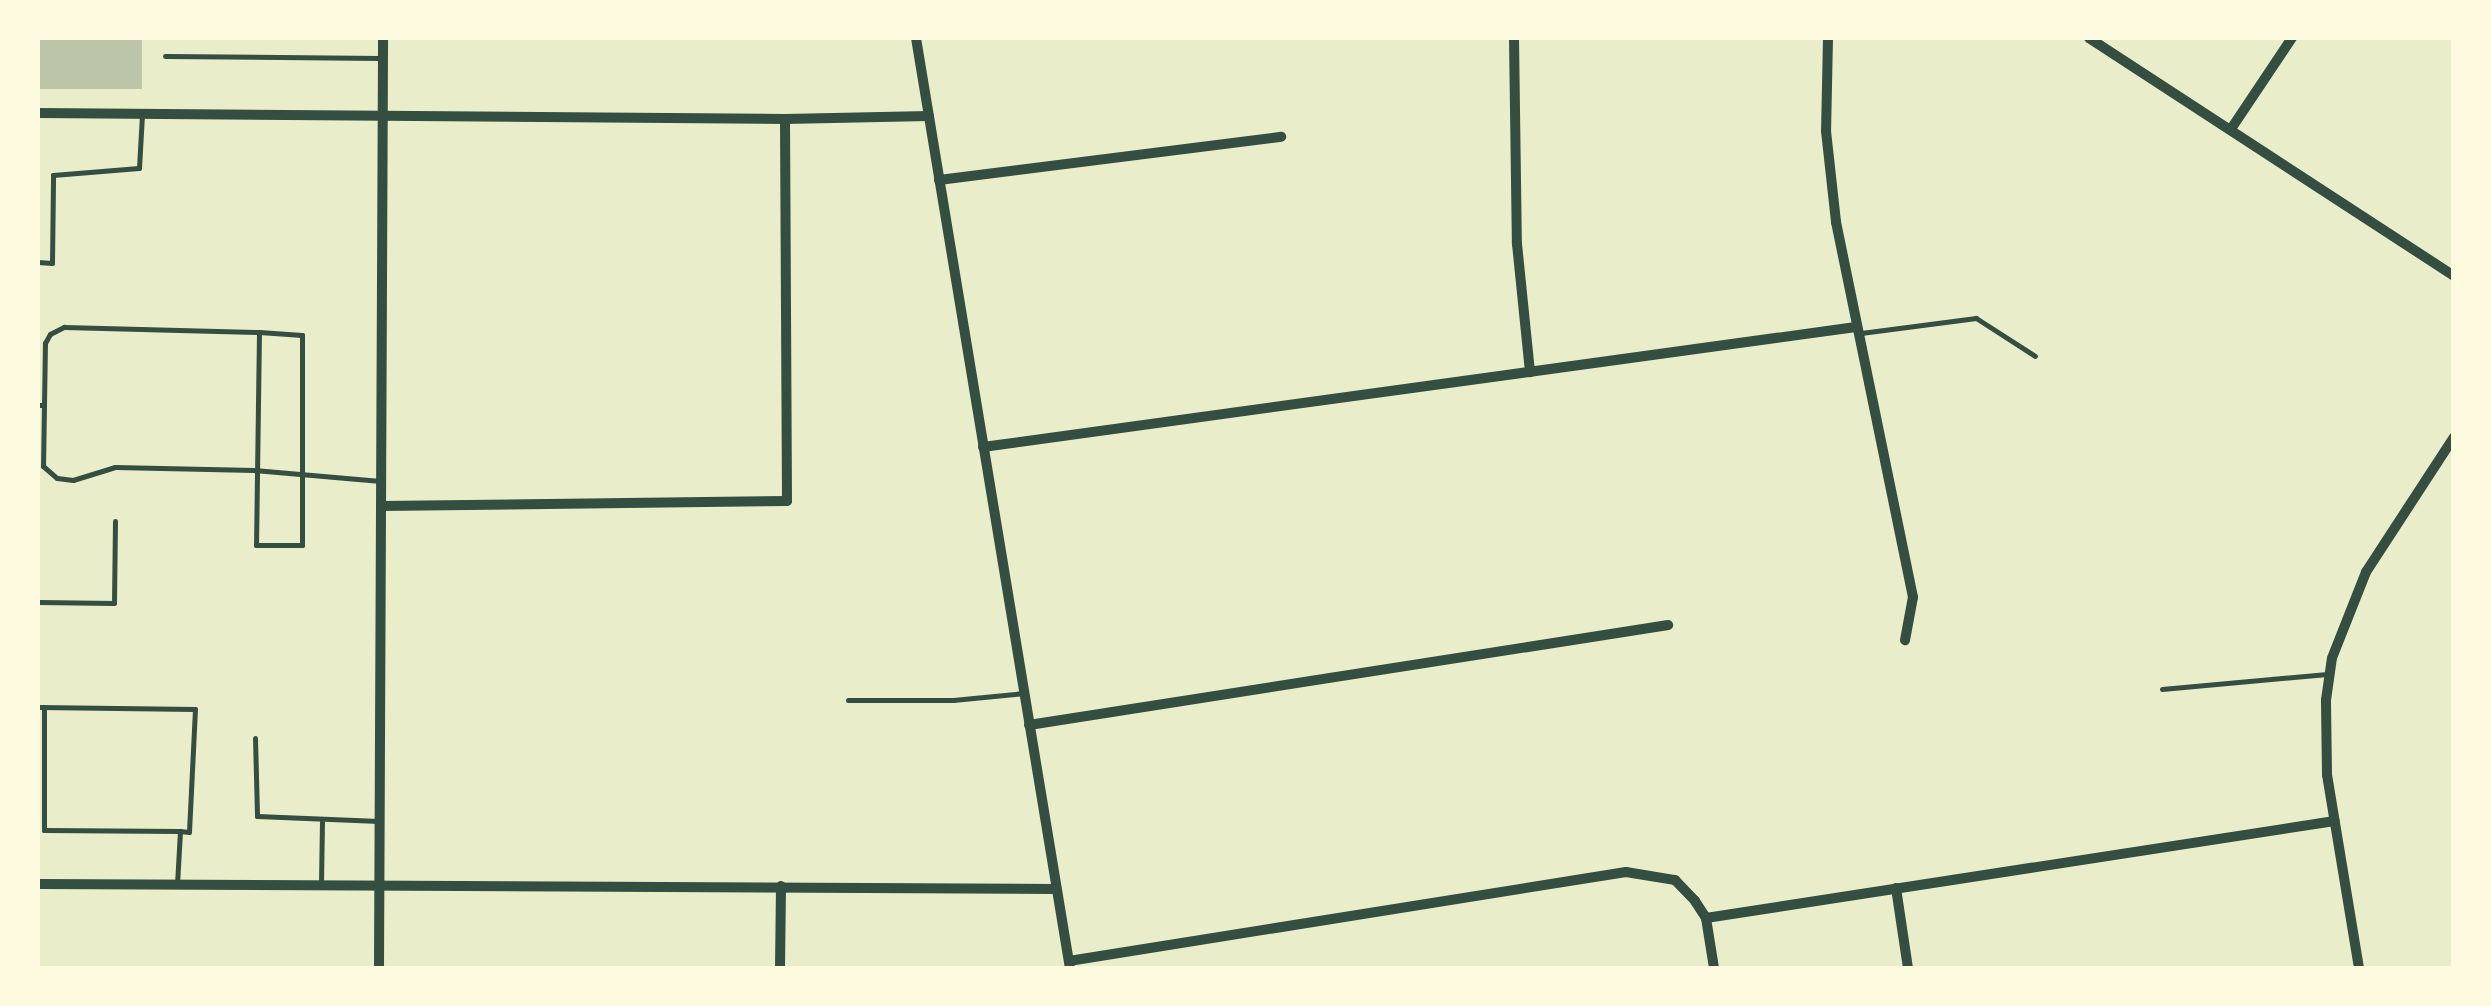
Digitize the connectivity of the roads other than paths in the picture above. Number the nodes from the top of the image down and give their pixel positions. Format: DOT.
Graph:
graph roads {
  1 [pos="383,38"];
  2 [pos="916,38"];
  3 [pos="1514,38"];
  4 [pos="1828,38"];
  5 [pos="2089,38"];
  6 [pos="2292,38"];
  7 [pos="165,56"];
  8 [pos="383,58"];
  9 [pos="38,113"];
  10 [pos="142,113"];
  11 [pos="383,114"];
  12 [pos="928,116"];
  13 [pos="786,119"];
  14 [pos="2231,129"];
  15 [pos="1282,137"];
  16 [pos="939,180"];
  17 [pos="38,262"];
  18 [pos="2454,276"];
  19 [pos="1857,330"];
  20 [pos="259,332"];
  21 [pos="2036,356"];
  22 [pos="1530,372"];
  23 [pos="41,405"];
  24 [pos="2454,437"];
  25 [pos="983,447"];
  26 [pos="254,470"];
  27 [pos="301,474"];
  28 [pos="382,481"];
  29 [pos="382,506"];
  30 [pos="115,521"];
  31 [pos="38,602"];
  32 [pos="1668,625"];
  33 [pos="1905,640"];
  34 [pos="2330,674"];
  35 [pos="2162,689"];
  36 [pos="1024,692"];
  37 [pos="848,700"];
  38 [pos="41,707"];
  39 [pos="1030,725"];
  40 [pos="255,738"];
  41 [pos="379,820"];
  42 [pos="2335,821"];
  43 [pos="322,822"];
  44 [pos="41,830"];
  45 [pos="180,832"];
  46 [pos="38,884"];
  47 [pos="177,884"];
  48 [pos="321,885"];
  49 [pos="380,886"];
  50 [pos="781,886"];
  51 [pos="1896,888"];
  52 [pos="1056,889"];
  53 [pos="1706,918"];
  54 [pos="1070,965"];
  55 [pos="379,968"];
  56 [pos="780,968"];
  57 [pos="1714,968"];
  58 [pos="1908,968"];
  59 [pos="2359,968"];
  1 -- 8 [label="street"];
  2 -- 12 [label="street"];
  3 -- 22 [label="street"];
  4 -- 19 [label="street"];
  5 -- 14 [label="street"];
  6 -- 14 [label="street"];
  7 -- 8 [label="lane"];
  8 -- 11 [label="street"];
  9 -- 10 [label="street"];
  10 -- 11 [label="street"];
  10 -- 17 [label="lane"];
  11 -- 13 [label="street"];
  11 -- 28 [label="street"];
  12 -- 13 [label="street"];
  12 -- 16 [label="street"];
  13 -- 29 [label="street"];
  14 -- 18 [label="street"];
  15 -- 16 [label="street"];
  16 -- 25 [label="street"];
  19 -- 21 [label="lane"];
  19 -- 22 [label="street"];
  19 -- 33 [label="street"];
  20 -- 23 [label="lane"];
  20 -- 26 [label="lane"];
  20 -- 27 [label="lane"];
  22 -- 25 [label="street"];
  23 -- 26 [label="lane"];
  24 -- 34 [label="street"];
  25 -- 36 [label="street"];
  26 -- 27 [label="lane"];
  26 -- 27 [label="lane"];
  27 -- 28 [label="lane"];
  28 -- 29 [label="street"];
  29 -- 41 [label="street"];
  30 -- 31 [label="lane"];
  32 -- 39 [label="street"];
  34 -- 35 [label="lane"];
  34 -- 42 [label="street"];
  36 -- 37 [label="lane"];
  36 -- 39 [label="street"];
  38 -- 44 [label="lane"];
  38 -- 45 [label="lane"];
  39 -- 52 [label="street"];
  40 -- 43 [label="lane"];
  41 -- 43 [label="lane"];
  41 -- 49 [label="street"];
  42 -- 51 [label="street"];
  42 -- 59 [label="street"];
  43 -- 48 [label="lane"];
  44 -- 45 [label="lane"];
  45 -- 47 [label="lane"];
  46 -- 47 [label="street"];
  47 -- 48 [label="street"];
  48 -- 49 [label="street"];
  49 -- 50 [label="street"];
  49 -- 55 [label="street"];
  50 -- 52 [label="street"];
  50 -- 56 [label="street"];
  51 -- 53 [label="street"];
  51 -- 58 [label="street"];
  52 -- 54 [label="street"];
  53 -- 54 [label="street"];
  53 -- 57 [label="street"];
}
